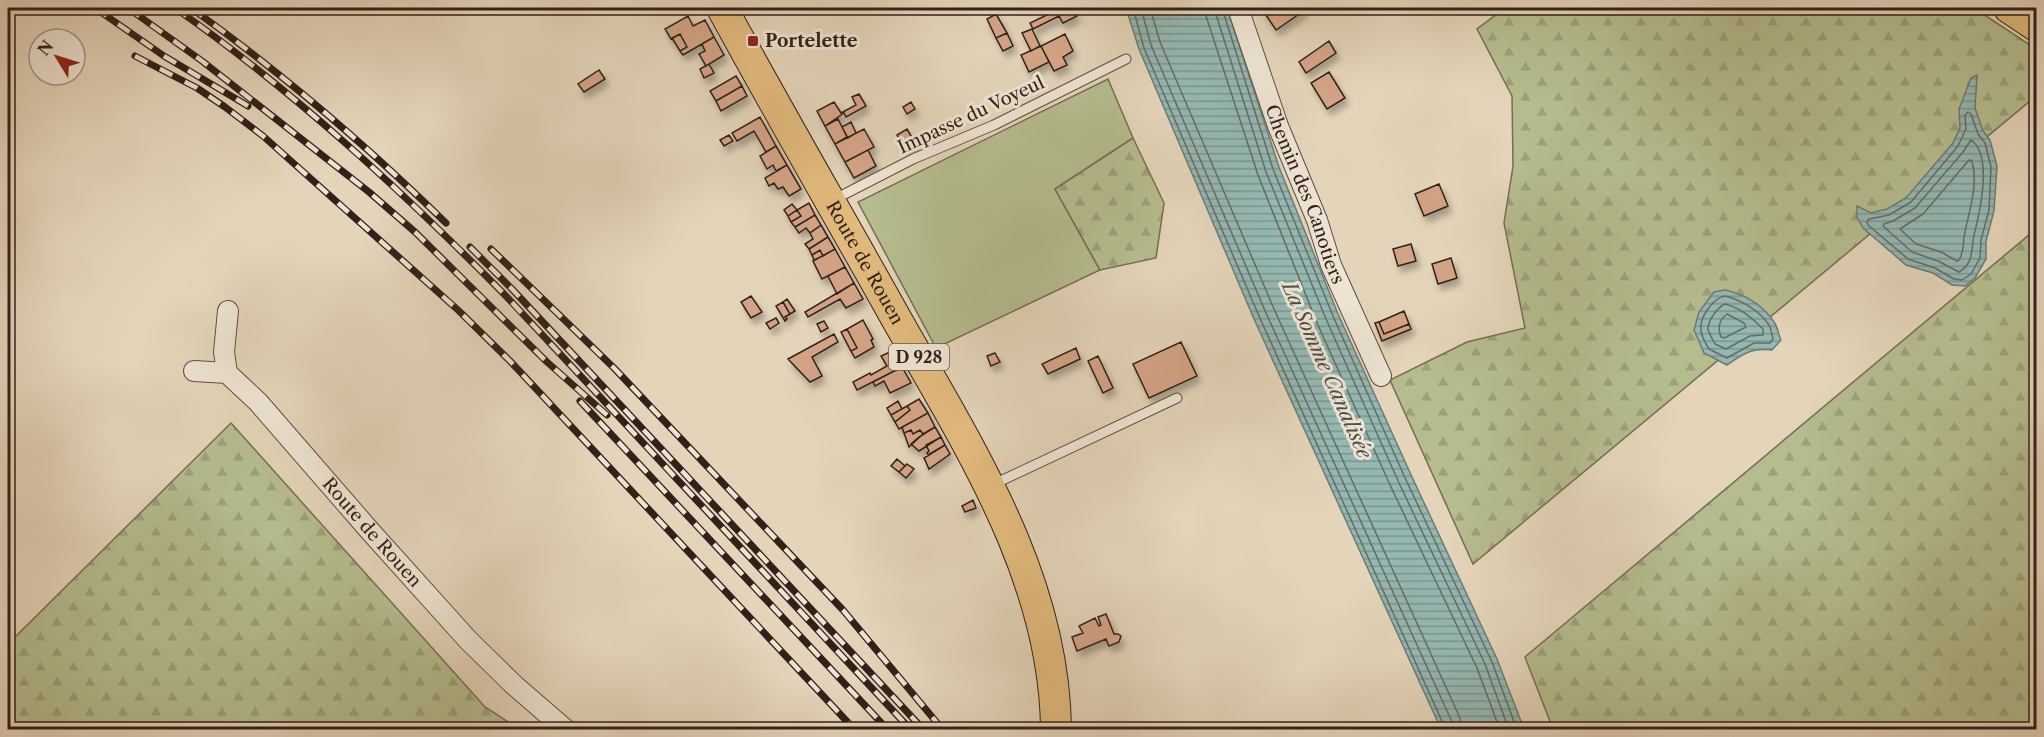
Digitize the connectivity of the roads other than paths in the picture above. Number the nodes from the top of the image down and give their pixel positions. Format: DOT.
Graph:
graph roads {
  1 [pos="722,8"];
  2 [pos="1238,8"];
  3 [pos="2009,8"];
  4 [pos="2037,26"];
  5 [pos="1126,59"];
  6 [pos="831,201"];
  7 [pos="228,310"];
  8 [pos="194,371"];
  9 [pos="227,373"];
  10 [pos="1381,376"];
  11 [pos="1177,398"];
  12 [pos="989,486"];
  13 [pos="566,729"];
  14 [pos="1056,729"];
  1 -- 6 [label="main road, Route de Rouen / D 928"];
  2 -- 10 [label="street, Chemin des Canotiers"];
  3 -- 4 [label="main road"];
  5 -- 6 [label="lane, Impasse du Voyeul"];
  6 -- 12 [label="main road, Route de Rouen / D 928"];
  7 -- 9 [label="street"];
  8 -- 9 [label="street"];
  9 -- 13 [label="street, Route de Rouen"];
  11 -- 12 [label="lane"];
  12 -- 14 [label="main road, Route de Rouen / D 928"];
}
